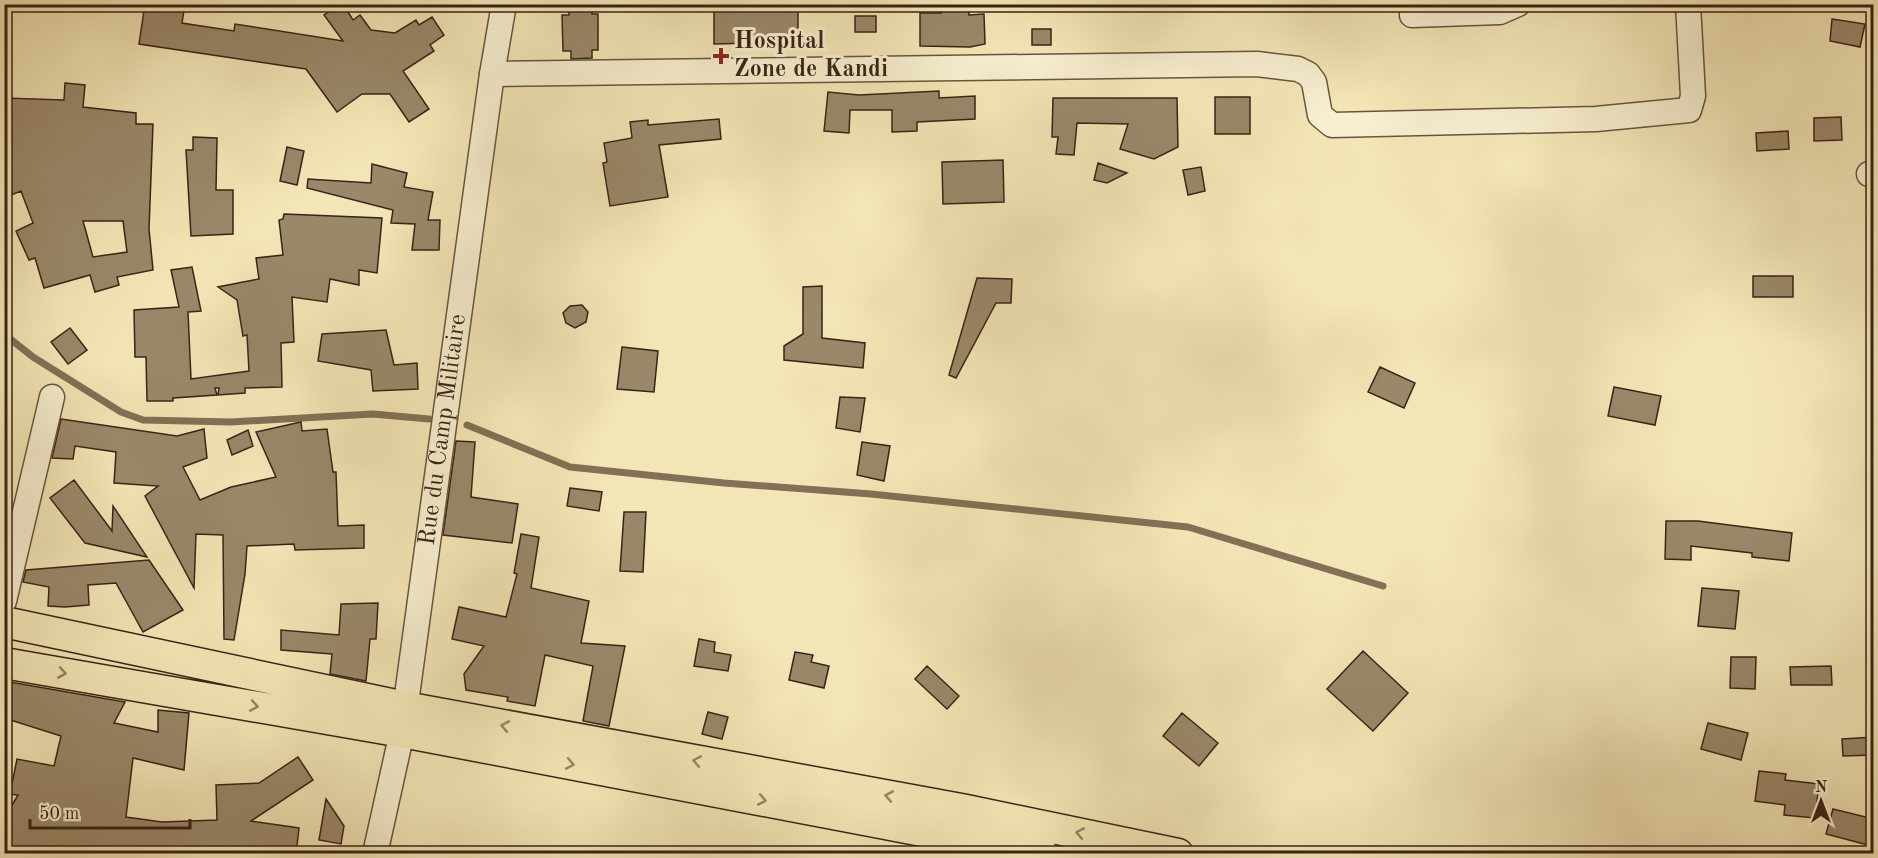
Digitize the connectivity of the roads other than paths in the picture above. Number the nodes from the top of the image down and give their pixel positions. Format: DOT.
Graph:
graph roads {
  1 [pos="504,4"];
  2 [pos="1518,4"];
  3 [pos="1688,4"];
  4 [pos="1412,15"];
  5 [pos="492,74"];
  6 [pos="52,397"];
  7 [pos="4,601"];
  8 [pos="4,622"];
  9 [pos="4,663"];
  10 [pos="404,720"];
  11 [pos="375,854"];
  12 [pos="1043,854"];
  13 [pos="1178,854"];
  1 -- 5 [label="street, Rue du Camp Militaire"];
  2 -- 4 [label="street"];
  3 -- 5 [label="street"];
  5 -- 10 [label="street, Rue du Camp Militaire"];
  6 -- 7 [label="street"];
  8 -- 10 [label="main road"];
  9 -- 10 [label="main road, one-way"];
  10 -- 11 [label="street, Rue du Camp Militaire"];
  10 -- 12 [label="main road, one-way"];
  13 -- 10 [label="main road, one-way"];
}
